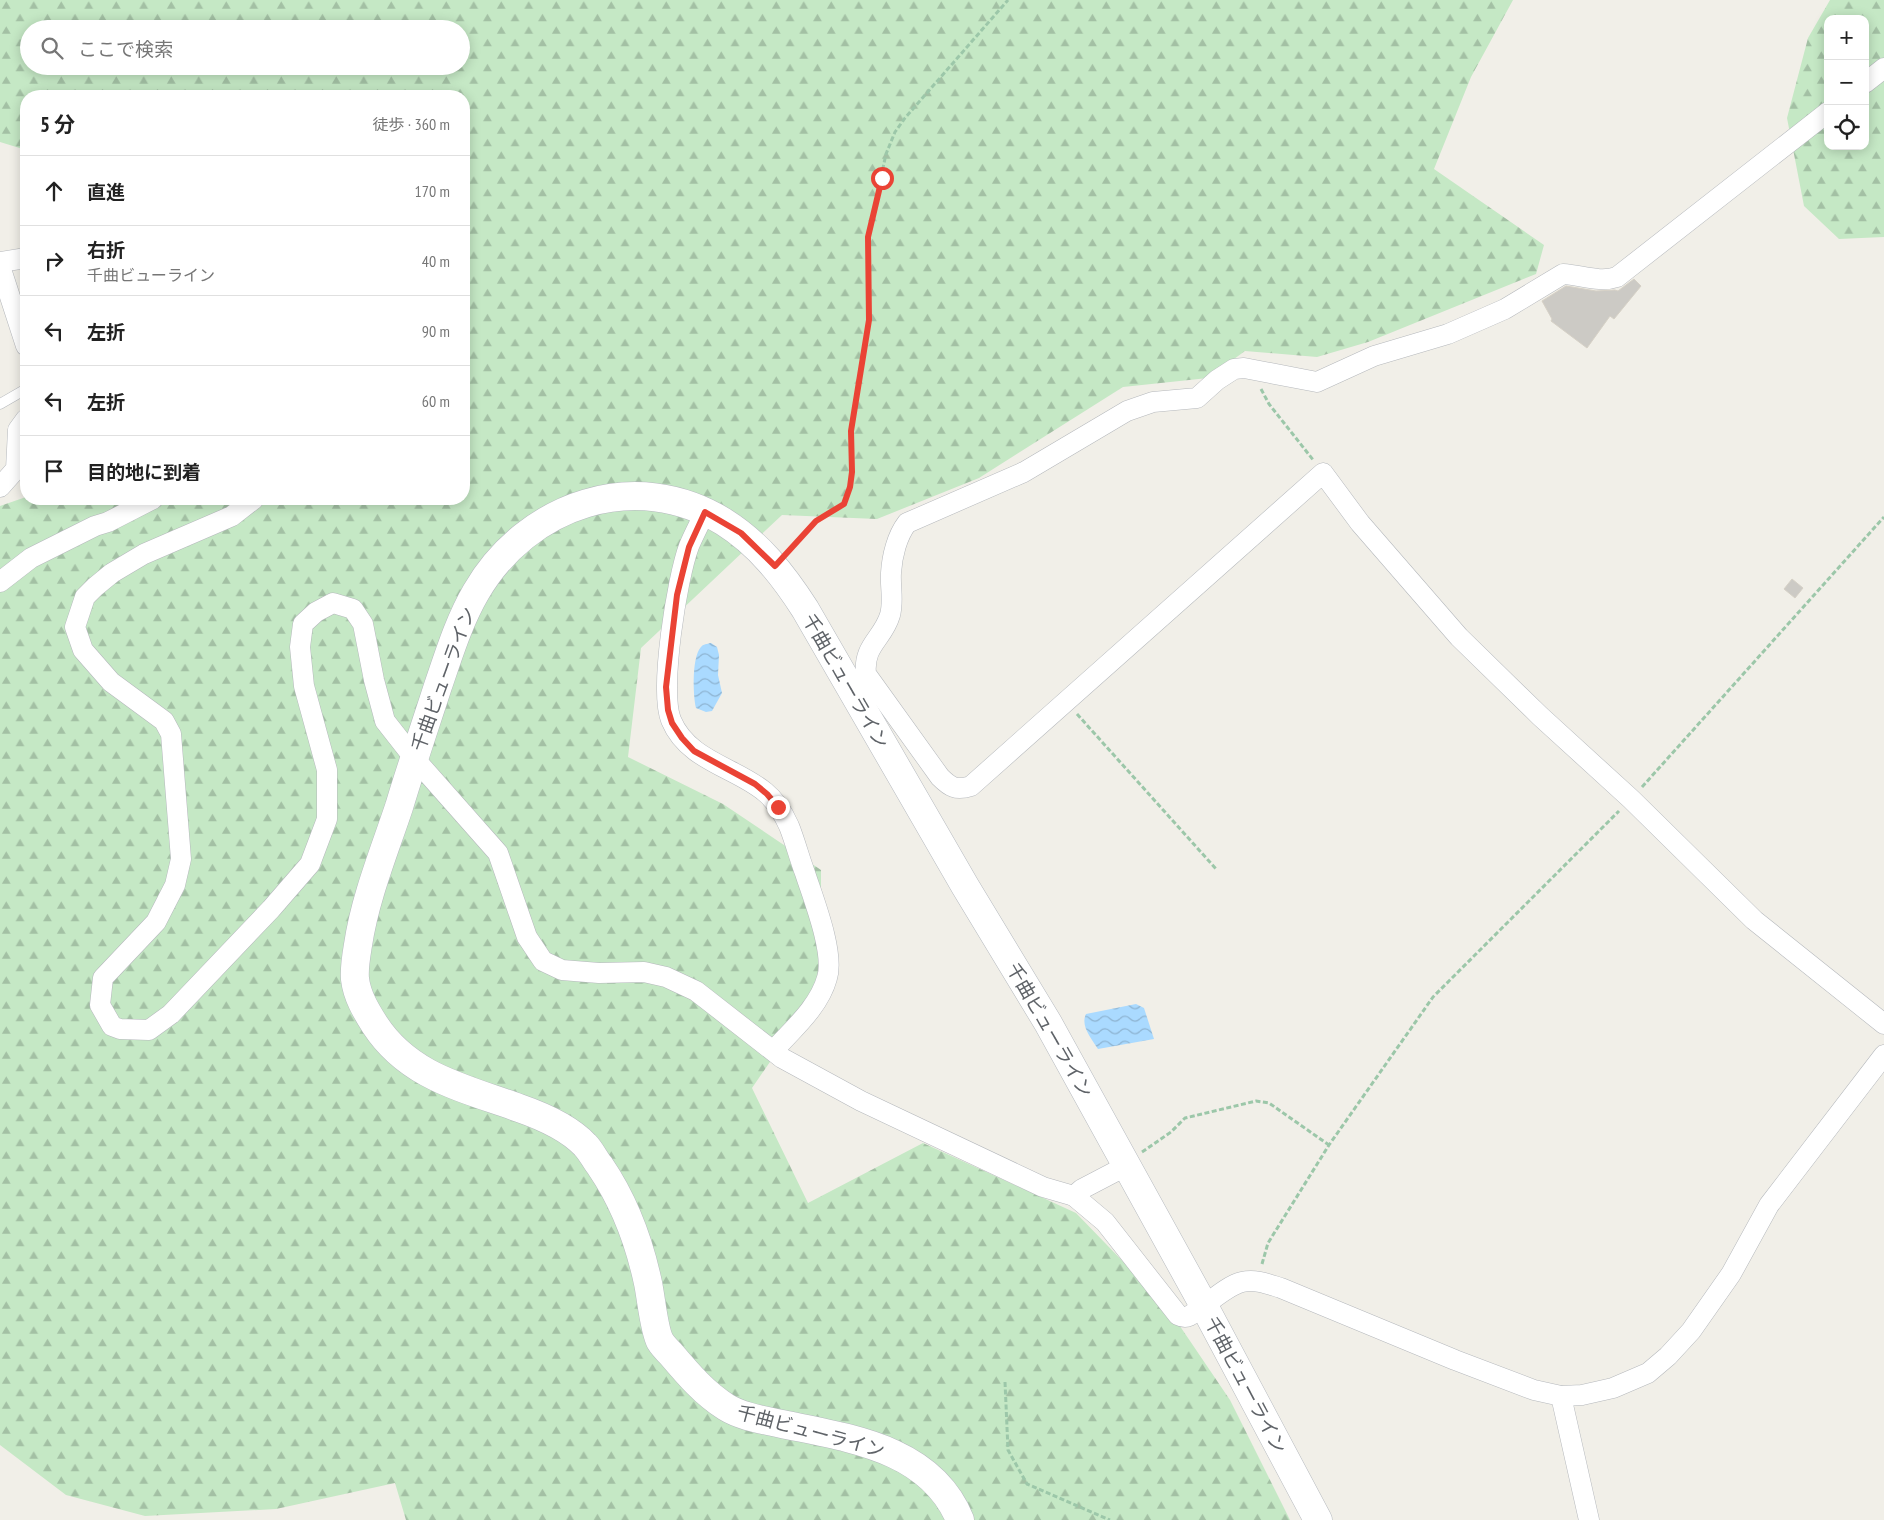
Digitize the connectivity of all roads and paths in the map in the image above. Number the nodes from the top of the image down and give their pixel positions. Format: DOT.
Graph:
graph roads {
  1 [pos="1008,0"];
  2 [pos="1884,68"];
  3 [pos="1869,79"];
  4 [pos="1824,115"];
  5 [pos="20,259"];
  6 [pos="0,264"];
  7 [pos="20,327"];
  8 [pos="1258,370"];
  9 [pos="20,392"];
  10 [pos="0,404"];
  11 [pos="20,427"];
  12 [pos="1323,473"];
  13 [pos="0,487"];
  14 [pos="141,505"];
  15 [pos="246,505"];
  16 [pos="705,512"];
  17 [pos="1884,517"];
  18 [pos="775,566"];
  19 [pos="0,582"];
  20 [pos="1066,702"];
  21 [pos="414,758"];
  22 [pos="1631,799"];
  23 [pos="1217,870"];
  24 [pos="1884,1024"];
  25 [pos="774,1050"];
  26 [pos="1884,1055"];
  27 [pos="1329,1145"];
  28 [pos="1126,1166"];
  29 [pos="1074,1196"];
  30 [pos="1257,1281"];
  31 [pos="1203,1304"];
  32 [pos="1005,1382"];
  33 [pos="1561,1396"];
  34 [pos="960,1520"];
  35 [pos="1110,1520"];
  36 [pos="1318,1520"];
  37 [pos="1589,1520"];
  1 -- 18 [label="path"];
  2 -- 3 [label="street"];
  4 -- 8 [label="street"];
  5 -- 6 [label="street"];
  6 -- 7 [label="street"];
  8 -- 12 [label="path"];
  8 -- 20 [label="street"];
  9 -- 10 [label="lane"];
  11 -- 13 [label="street"];
  12 -- 20 [label="street"];
  12 -- 22 [label="street"];
  14 -- 19 [label="street"];
  15 -- 21 [label="street"];
  16 -- 18 [label="street, 千曲ビューライン"];
  16 -- 21 [label="street, 千曲ビューライン"];
  16 -- 25 [label="street"];
  17 -- 22 [label="path"];
  18 -- 28 [label="street, 千曲ビューライン"];
  20 -- 23 [label="path"];
  21 -- 25 [label="street"];
  21 -- 34 [label="street, 千曲ビューライン"];
  22 -- 24 [label="street"];
  22 -- 27 [label="path"];
  25 -- 29 [label="street"];
  26 -- 33 [label="street"];
  27 -- 28 [label="path"];
  27 -- 30 [label="path"];
  28 -- 29 [label="street"];
  28 -- 31 [label="street, 千曲ビューライン"];
  29 -- 31 [label="street"];
  30 -- 31 [label="street"];
  30 -- 33 [label="street"];
  31 -- 36 [label="street, 千曲ビューライン"];
  32 -- 35 [label="path"];
  33 -- 37 [label="street"];
}
